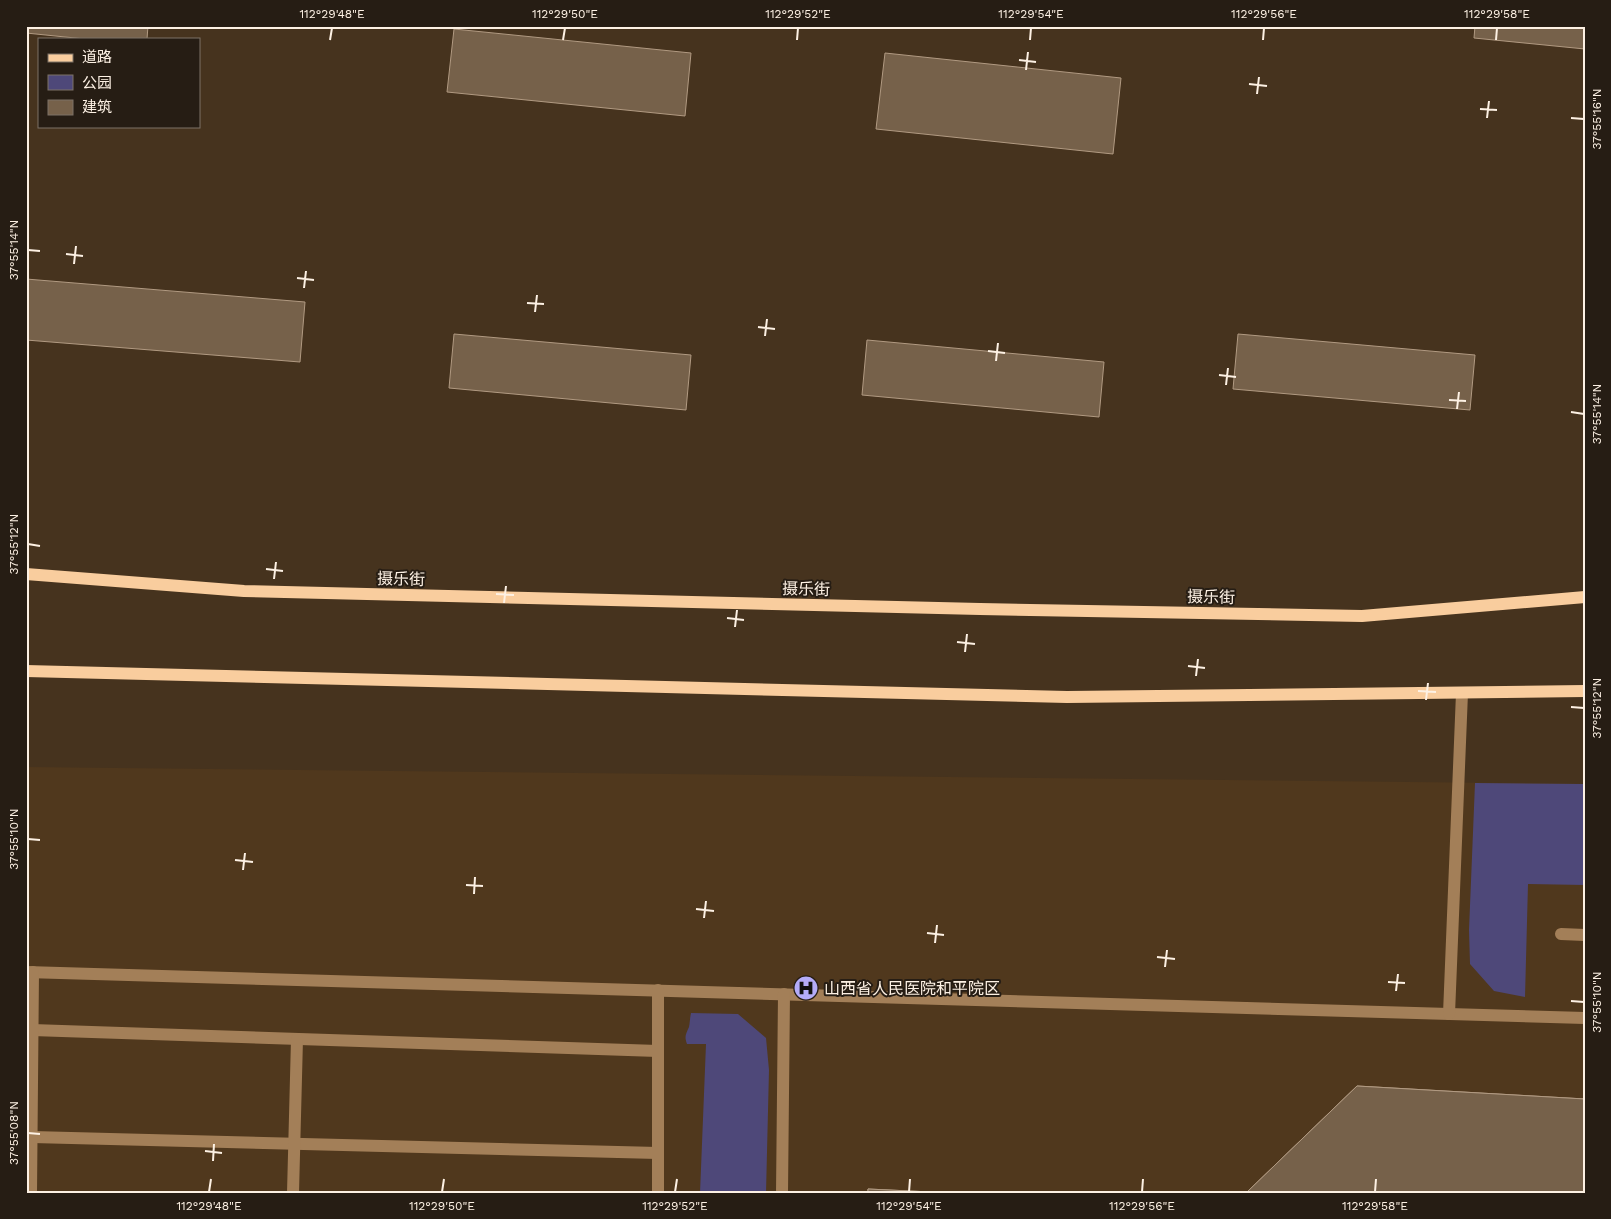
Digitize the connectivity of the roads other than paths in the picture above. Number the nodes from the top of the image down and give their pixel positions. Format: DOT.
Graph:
graph roads {
  1 [pos="26,574"];
  2 [pos="1585,597"];
  3 [pos="26,671"];
  4 [pos="1585,692"];
  5 [pos="1462,693"];
  6 [pos="1560,934"];
  7 [pos="1585,935"];
  8 [pos="30,972"];
  9 [pos="658,990"];
  10 [pos="784,994"];
  11 [pos="1448,1014"];
  12 [pos="1585,1018"];
  13 [pos="32,1030"];
  14 [pos="297,1039"];
  15 [pos="658,1051"];
  16 [pos="32,1137"];
  17 [pos="294,1144"];
  18 [pos="658,1153"];
  19 [pos="31,1193"];
  20 [pos="293,1193"];
  21 [pos="658,1193"];
  22 [pos="782,1193"];
  1 -- 2 [label="main road, 摄乐街"];
  3 -- 5 [label="main road"];
  4 -- 5 [label="main road"];
  5 -- 11 [label="lane"];
  6 -- 7 [label="lane"];
  8 -- 9 [label="lane"];
  8 -- 13 [label="lane"];
  9 -- 10 [label="lane"];
  9 -- 15 [label="lane"];
  10 -- 11 [label="lane"];
  10 -- 22 [label="lane"];
  11 -- 12 [label="lane"];
  13 -- 14 [label="lane"];
  13 -- 16 [label="lane"];
  14 -- 15 [label="lane"];
  14 -- 17 [label="lane"];
  15 -- 18 [label="lane"];
  16 -- 17 [label="lane"];
  16 -- 19 [label="lane"];
  17 -- 18 [label="lane"];
  17 -- 20 [label="lane"];
  18 -- 21 [label="lane"];
}
